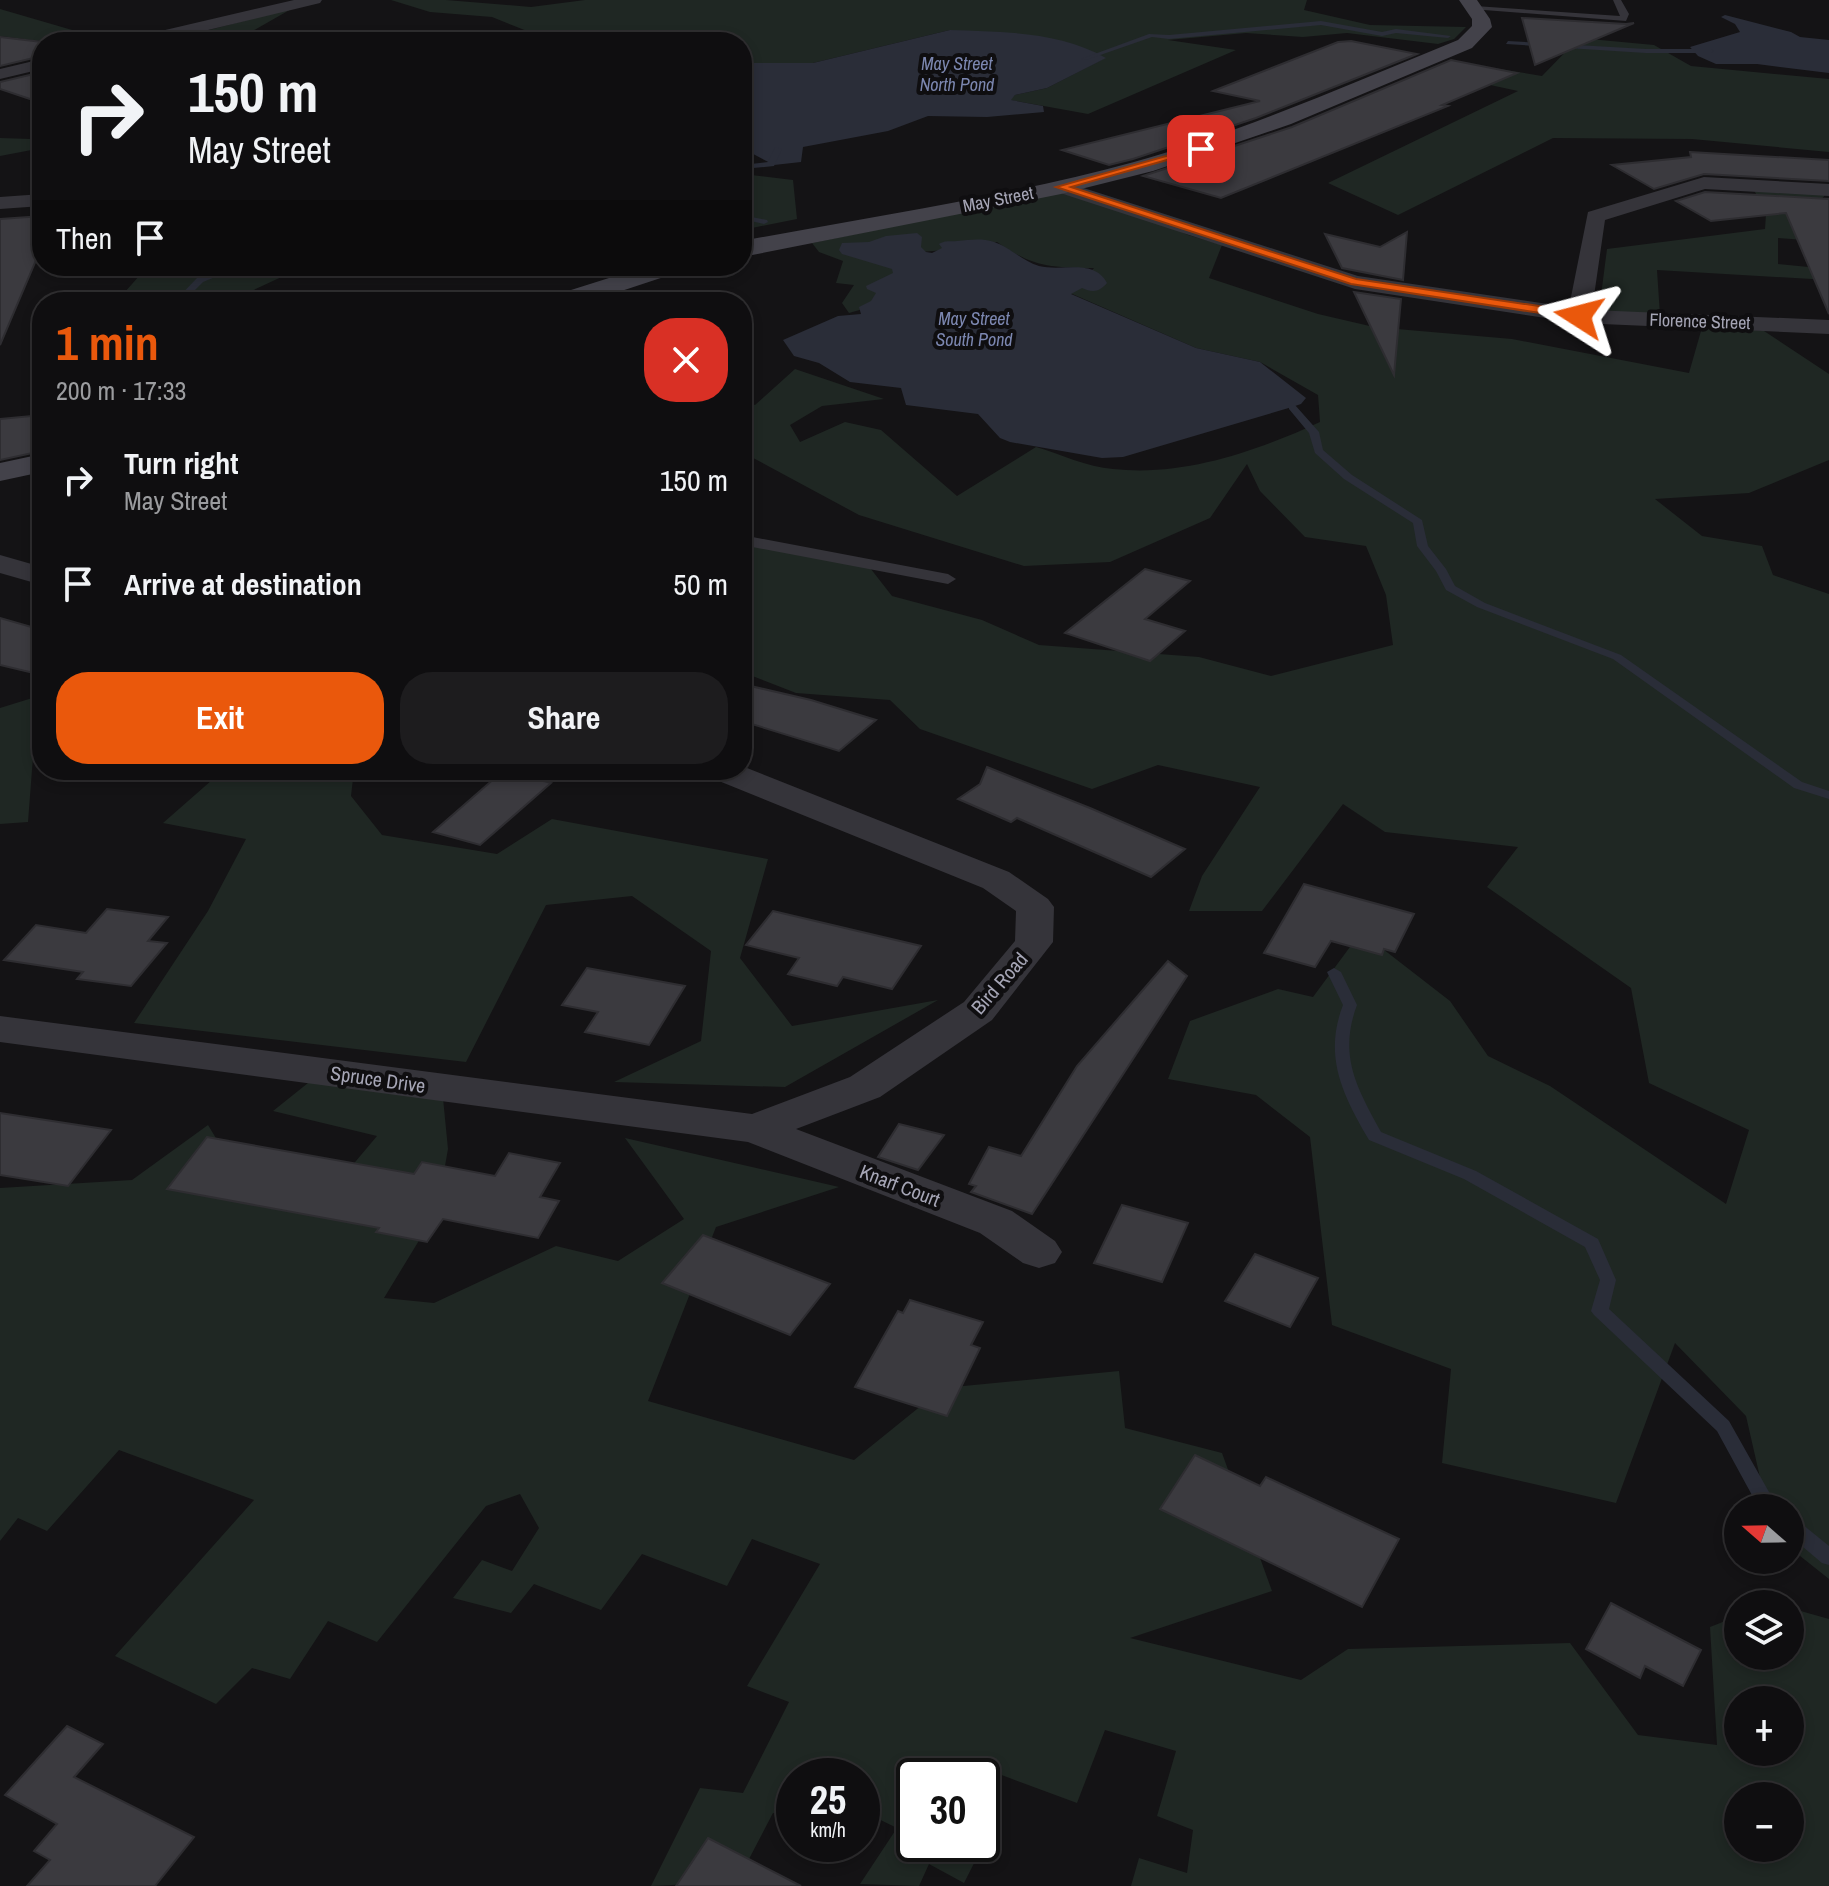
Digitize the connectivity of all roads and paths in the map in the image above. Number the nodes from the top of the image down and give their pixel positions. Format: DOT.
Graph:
graph roads {
  1 [pos="314,0"];
  2 [pos="1617,0"];
  3 [pos="1471,4"];
  4 [pos="179,32"];
  5 [pos="32,66"];
  6 [pos="0,74"];
  7 [pos="1061,187"];
  8 [pos="1829,190"];
  9 [pos="32,201"];
  10 [pos="0,203"];
  11 [pos="752,247"];
  12 [pos="642,276"];
  13 [pos="592,292"];
  14 [pos="1579,316"];
  15 [pos="1829,327"];
  16 [pos="32,465"];
  17 [pos="0,472"];
  18 [pos="752,542"];
  19 [pos="0,564"];
  20 [pos="32,573"];
  21 [pos="948,579"];
  22 [pos="746,780"];
  23 [pos="0,1029"];
  24 [pos="755,1129"];
  25 [pos="1039,1252"];
  1 -- 4 [label="street"];
  2 -- 3 [label="lane"];
  3 -- 7 [label="street, May Street"];
  5 -- 6 [label="street"];
  7 -- 11 [label="street, May Street"];
  7 -- 14 [label="street, Florence Street"];
  8 -- 14 [label="street"];
  9 -- 10 [label="street"];
  12 -- 13 [label="street"];
  14 -- 15 [label="street, Florence Street"];
  16 -- 17 [label="street"];
  18 -- 21 [label="lane"];
  19 -- 20 [label="street"];
  22 -- 24 [label="street, Bird Road"];
  23 -- 24 [label="street, Spruce Drive"];
  24 -- 25 [label="street, Knarf Court"];
}
